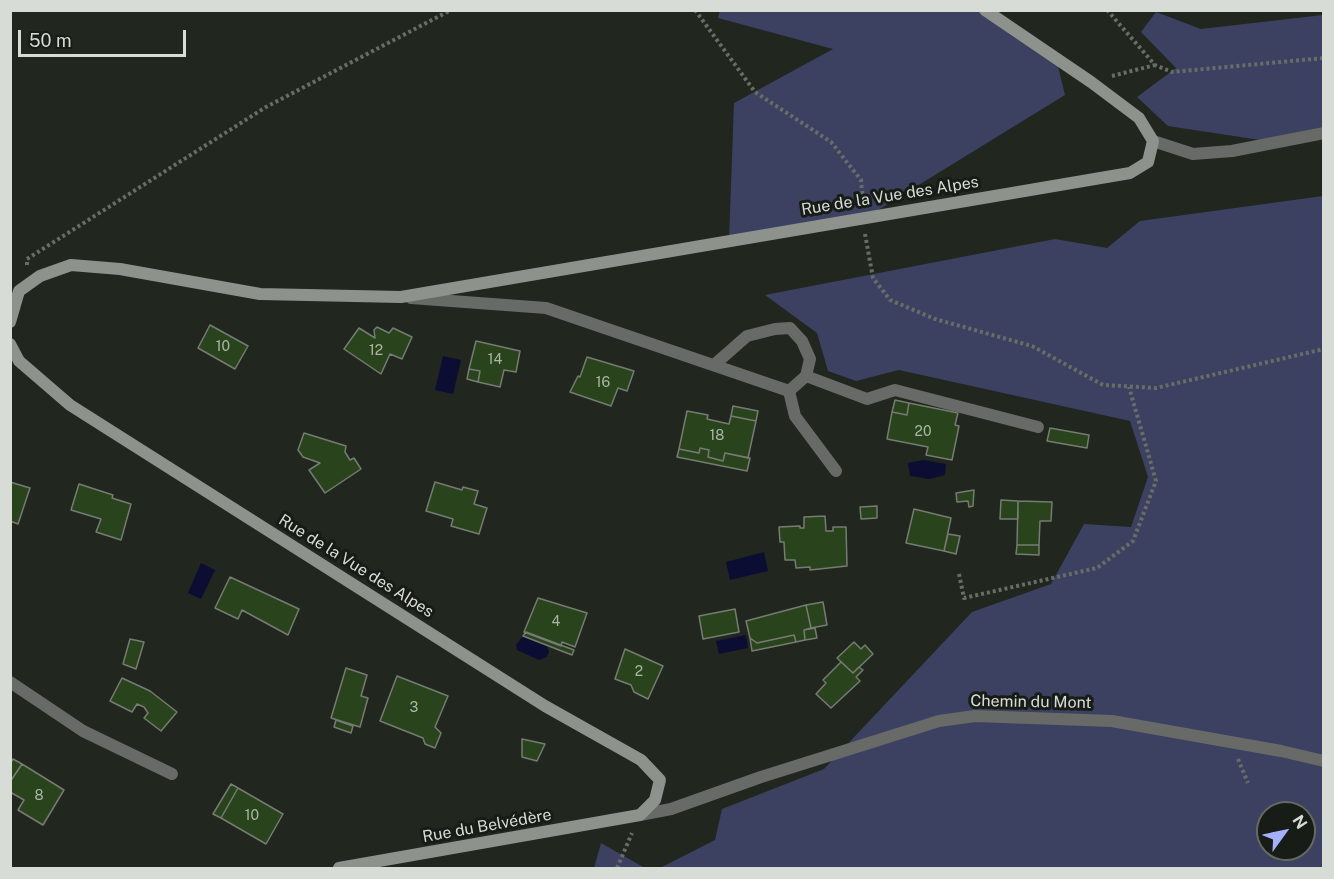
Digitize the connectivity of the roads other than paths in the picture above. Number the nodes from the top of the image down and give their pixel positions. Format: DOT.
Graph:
graph roads {
  1 [pos="985,10"];
  2 [pos="1323,133"];
  3 [pos="1154,141"];
  4 [pos="401,297"];
  5 [pos="10,322"];
  6 [pos="10,344"];
  7 [pos="714,365"];
  8 [pos="807,376"];
  9 [pos="789,391"];
  10 [pos="1038,427"];
  11 [pos="836,471"];
  12 [pos="10,682"];
  13 [pos="1323,761"];
  14 [pos="172,774"];
  15 [pos="640,815"];
  16 [pos="339,868"];
  1 -- 3 [label="street"];
  2 -- 3 [label="street"];
  3 -- 4 [label="street, Rue de la Vue des Alpes"];
  4 -- 5 [label="street, Rue de la Vue des Alpes"];
  4 -- 7 [label="street, Rue de la Vue des Alpes"];
  6 -- 15 [label="street, Rue de la Vue des Alpes"];
  7 -- 8 [label="street"];
  7 -- 9 [label="street, Rue de la Vue des Alpes"];
  8 -- 9 [label="street"];
  8 -- 10 [label="street"];
  9 -- 11 [label="street"];
  12 -- 14 [label="street"];
  13 -- 15 [label="street, Chemin du Mont"];
  15 -- 16 [label="street, Rue du Belvédère"];
}
